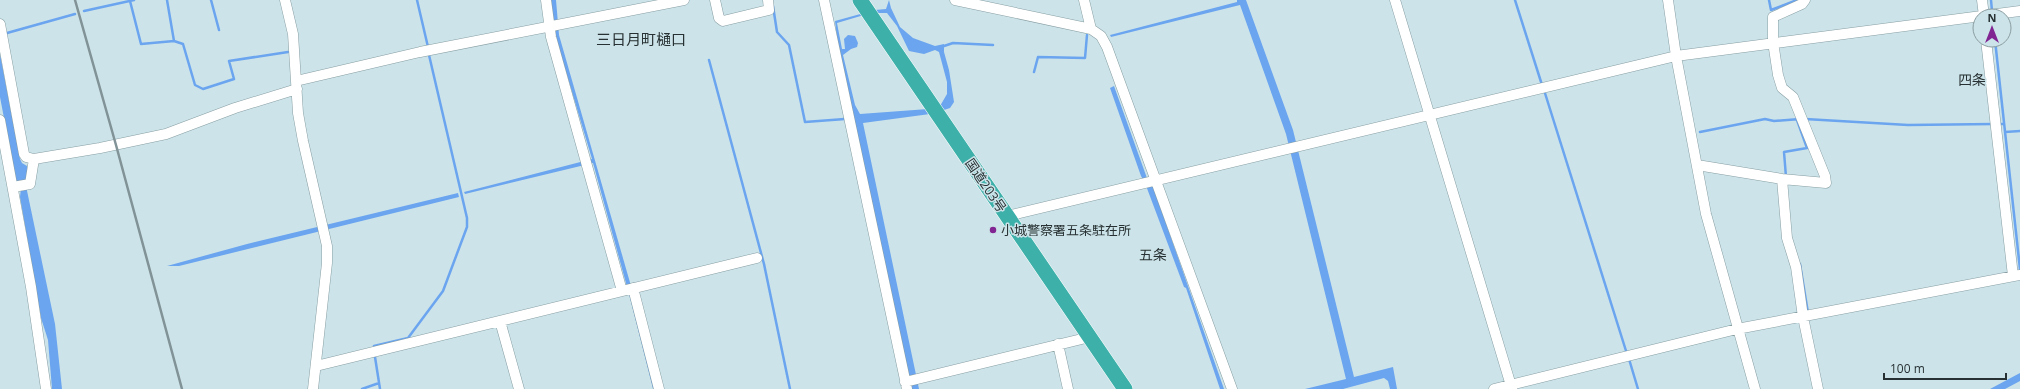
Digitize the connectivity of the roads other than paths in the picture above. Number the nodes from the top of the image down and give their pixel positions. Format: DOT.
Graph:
graph roads {
  1 [pos="285,0"];
  2 [pos="546,0"];
  3 [pos="684,0"];
  4 [pos="715,0"];
  5 [pos="768,0"];
  6 [pos="824,0"];
  7 [pos="860,0"];
  8 [pos="955,0"];
  9 [pos="1084,0"];
  10 [pos="1395,0"];
  11 [pos="1668,0"];
  12 [pos="1804,0"];
  13 [pos="1972,17"];
  14 [pos="0,24"];
  15 [pos="550,26"];
  16 [pos="1091,29"];
  17 [pos="1773,42"];
  18 [pos="1987,48"];
  19 [pos="1676,56"];
  20 [pos="4,70"];
  21 [pos="297,85"];
  22 [pos="1429,115"];
  23 [pos="0,120"];
  24 [pos="34,159"];
  25 [pos="1697,165"];
  26 [pos="1785,179"];
  27 [pos="1154,180"];
  28 [pos="13,187"];
  29 [pos="1007,216"];
  30 [pos="757,258"];
  31 [pos="2017,275"];
  32 [pos="633,288"];
  33 [pos="622,291"];
  34 [pos="1803,317"];
  35 [pos="500,321"];
  36 [pos="1737,330"];
  37 [pos="1090,337"];
  38 [pos="1058,344"];
  39 [pos="316,366"];
  40 [pos="906,385"];
  41 [pos="1511,387"];
  42 [pos="46,389"];
  43 [pos="313,389"];
  44 [pos="519,389"];
  45 [pos="659,389"];
  46 [pos="1068,389"];
  47 [pos="1125,389"];
  48 [pos="1232,389"];
  49 [pos="1494,389"];
  50 [pos="1755,389"];
  51 [pos="1818,389"];
  1 -- 21 [label="street"];
  2 -- 15 [label="street"];
  3 -- 15 [label="street"];
  4 -- 5 [label="street"];
  6 -- 40 [label="street"];
  7 -- 29 [label="highway, 国道203号"];
  8 -- 16 [label="street"];
  9 -- 16 [label="street"];
  10 -- 22 [label="street"];
  11 -- 19 [label="street"];
  12 -- 17 [label="street"];
  13 -- 17 [label="street"];
  14 -- 20 [label="street"];
  15 -- 21 [label="street"];
  15 -- 33 [label="street"];
  16 -- 27 [label="street"];
  17 -- 19 [label="street"];
  17 -- 26 [label="street"];
  18 -- 31 [label="street"];
  19 -- 22 [label="street"];
  19 -- 25 [label="street"];
  20 -- 24 [label="street"];
  21 -- 24 [label="street"];
  21 -- 39 [label="street"];
  22 -- 27 [label="street"];
  22 -- 41 [label="street"];
  23 -- 28 [label="street"];
  24 -- 28 [label="street"];
  25 -- 26 [label="street"];
  25 -- 36 [label="street"];
  26 -- 34 [label="street"];
  27 -- 29 [label="street"];
  27 -- 48 [label="street"];
  28 -- 42 [label="street"];
  29 -- 37 [label="highway, 国道203号"];
  30 -- 32 [label="street"];
  31 -- 34 [label="street"];
  32 -- 33 [label="street"];
  32 -- 45 [label="street"];
  33 -- 35 [label="street"];
  34 -- 36 [label="street"];
  34 -- 51 [label="street"];
  35 -- 39 [label="street"];
  35 -- 44 [label="street"];
  36 -- 41 [label="street"];
  36 -- 50 [label="street"];
  37 -- 38 [label="street"];
  37 -- 47 [label="highway, 国道203号"];
  38 -- 40 [label="street"];
  38 -- 46 [label="street"];
  39 -- 43 [label="street"];
  41 -- 49 [label="street"];
}
